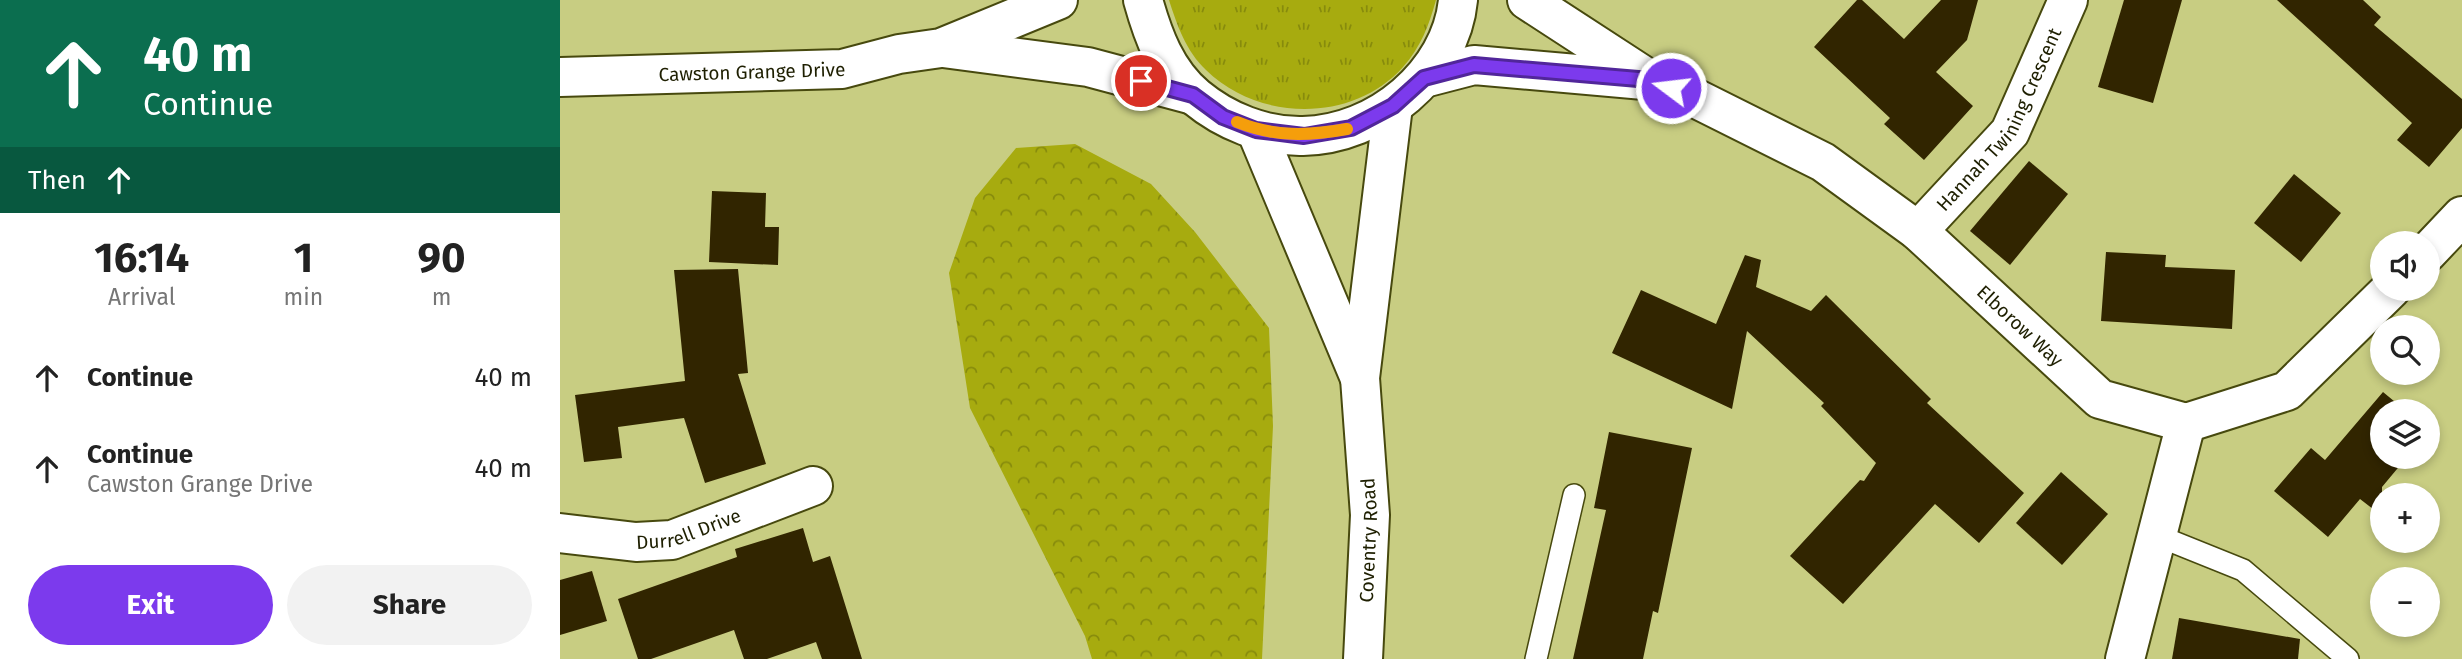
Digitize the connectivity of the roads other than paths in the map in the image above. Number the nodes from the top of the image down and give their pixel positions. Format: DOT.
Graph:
graph roads {
  1 [pos="1058,0"];
  2 [pos="1143,0"];
  3 [pos="1458,0"];
  4 [pos="1527,0"];
  5 [pos="2068,0"];
  6 [pos="941,48"];
  7 [pos="560,77"];
  8 [pos="1424,78"];
  9 [pos="1650,80"];
  10 [pos="1193,95"];
  11 [pos="1393,106"];
  12 [pos="1256,130"];
  13 [pos="2462,216"];
  14 [pos="1919,230"];
  15 [pos="2440,239"];
  16 [pos="2379,301"];
  17 [pos="1360,378"];
  18 [pos="2186,423"];
  19 [pos="813,486"];
  20 [pos="1574,495"];
  21 [pos="560,533"];
  22 [pos="2157,535"];
  23 [pos="2127,648"];
  24 [pos="1363,659"];
  25 [pos="1536,659"];
  26 [pos="2348,659"];
  1 -- 6 [label="street, Cawston Grange Drive"];
  2 -- 10 [label="street"];
  3 -- 8 [label="street"];
  4 -- 9 [label="street, Elborow Way"];
  5 -- 14 [label="street, Hannah Twining Crescent"];
  6 -- 7 [label="street, Cawston Grange Drive"];
  6 -- 10 [label="street, Cawston Grange Drive"];
  8 -- 9 [label="street, Elborow Way"];
  8 -- 11 [label="street"];
  9 -- 14 [label="street, Elborow Way"];
  10 -- 12 [label="street"];
  11 -- 12 [label="street"];
  11 -- 17 [label="street, Coventry Road"];
  12 -- 17 [label="street, Coventry Road"];
  13 -- 15 [label="street"];
  14 -- 18 [label="street, Elborow Way"];
  16 -- 18 [label="street"];
  17 -- 24 [label="street, Coventry Road"];
  18 -- 22 [label="street"];
  19 -- 21 [label="street, Durrell Drive"];
  20 -- 25 [label="lane"];
  22 -- 23 [label="street"];
  22 -- 26 [label="lane"];
}
